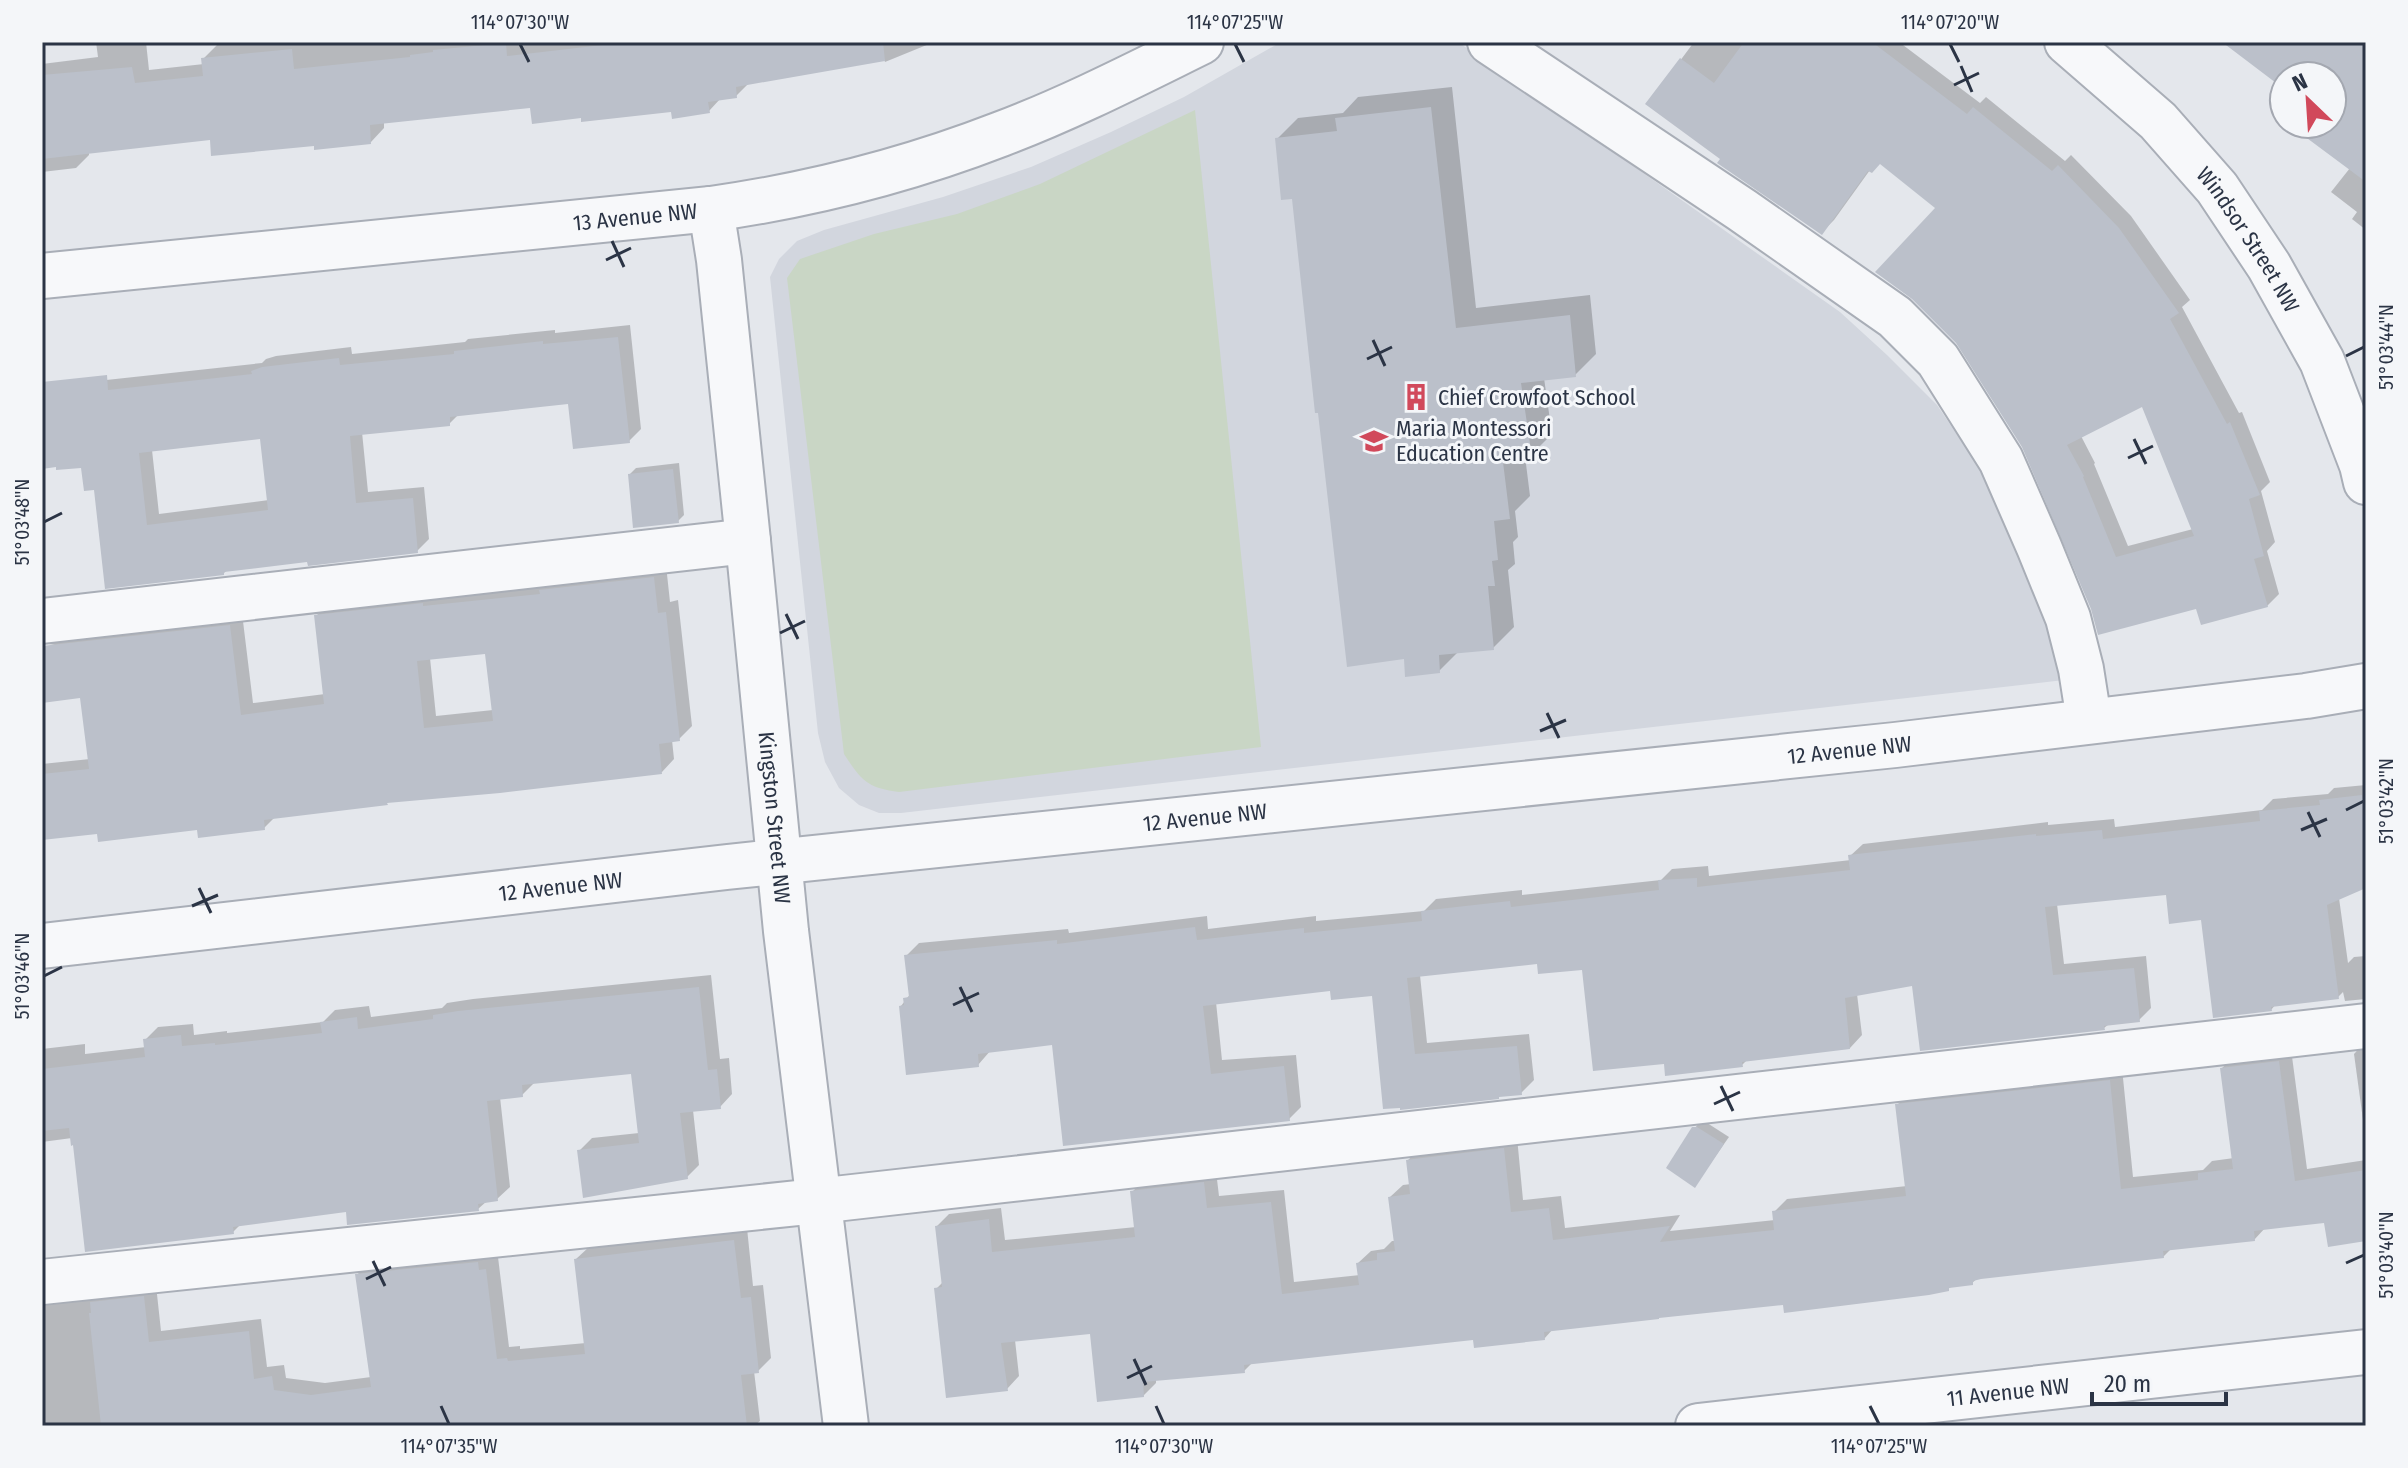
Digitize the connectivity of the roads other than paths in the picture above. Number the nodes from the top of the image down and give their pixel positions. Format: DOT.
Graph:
graph roads {
  1 [pos="1201,42"];
  2 [pos="1490,42"];
  3 [pos="2067,42"];
  4 [pos="711,209"];
  5 [pos="42,276"];
  6 [pos="2365,470"];
  7 [pos="748,541"];
  8 [pos="42,621"];
  9 [pos="2366,686"];
  10 [pos="2089,720"];
  11 [pos="779,861"];
  12 [pos="42,946"];
  13 [pos="2366,1026"];
  14 [pos="817,1201"];
  15 [pos="42,1282"];
  16 [pos="2366,1352"];
  17 [pos="846,1426"];
  18 [pos="1698,1426"];
  1 -- 4 [label="street, 13 Avenue NW"];
  2 -- 10 [label="street"];
  3 -- 6 [label="street, Windsor Street NW"];
  4 -- 5 [label="street, 13 Avenue NW"];
  4 -- 7 [label="street, Kingston Street NW"];
  7 -- 8 [label="street"];
  7 -- 11 [label="street, Kingston Street NW"];
  9 -- 10 [label="street, 12 Avenue NW"];
  10 -- 11 [label="street, 12 Avenue NW"];
  11 -- 12 [label="street, 12 Avenue NW"];
  11 -- 14 [label="street, Kingston Street NW"];
  13 -- 14 [label="street"];
  14 -- 15 [label="street"];
  14 -- 17 [label="street, Kingston Street NW"];
  16 -- 18 [label="street, 11 Avenue NW"];
}
